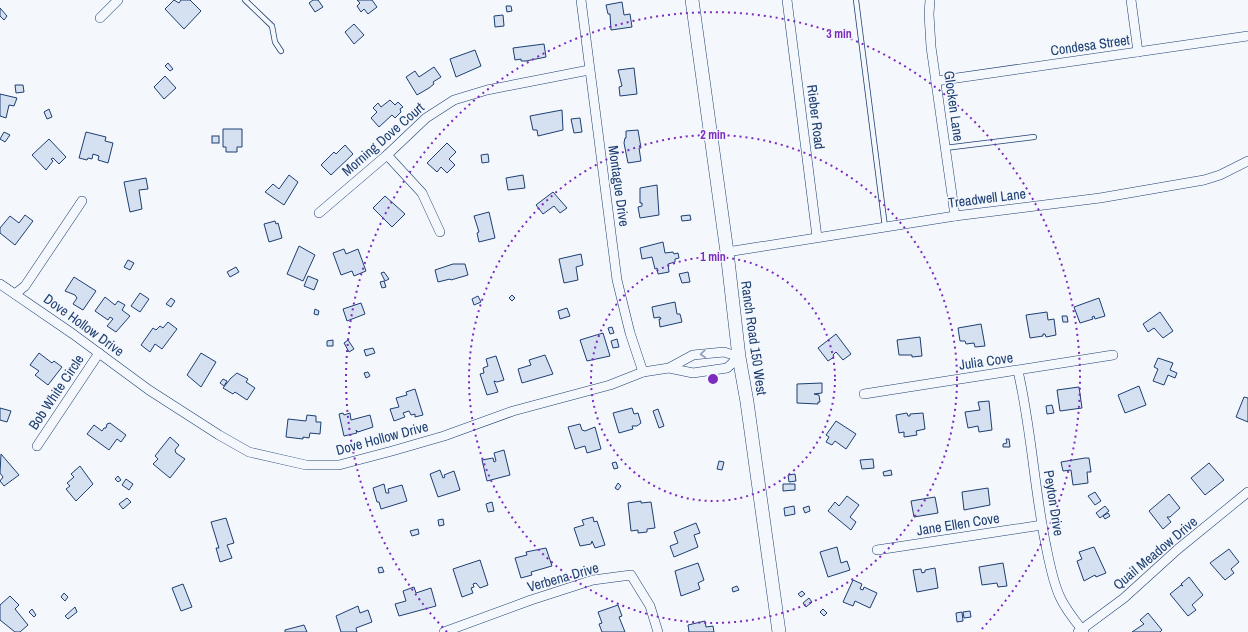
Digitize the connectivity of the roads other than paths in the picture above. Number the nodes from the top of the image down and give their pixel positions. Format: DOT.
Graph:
graph roads {
  1 [pos="118,0"];
  2 [pos="245,0"];
  3 [pos="581,0"];
  4 [pos="692,0"];
  5 [pos="787,0"];
  6 [pos="856,0"];
  7 [pos="930,0"];
  8 [pos="1131,0"];
  9 [pos="100,18"];
  10 [pos="1248,36"];
  11 [pos="281,51"];
  12 [pos="1138,52"];
  13 [pos="589,70"];
  14 [pos="936,81"];
  15 [pos="1034,137"];
  16 [pos="945,148"];
  17 [pos="387,155"];
  18 [pos="1248,161"];
  19 [pos="82,201"];
  20 [pos="319,213"];
  21 [pos="955,216"];
  22 [pos="886,227"];
  23 [pos="440,232"];
  24 [pos="818,237"];
  25 [pos="727,252"];
  26 [pos="0,284"];
  27 [pos="15,294"];
  28 [pos="99,353"];
  29 [pos="1113,355"];
  30 [pos="739,357"];
  31 [pos="669,368"];
  32 [pos="1018,371"];
  33 [pos="642,372"];
  34 [pos="864,394"];
  35 [pos="37,446"];
  36 [pos="1248,492"];
  37 [pos="1042,525"];
  38 [pos="877,550"];
  39 [pos="1081,631"];
  40 [pos="444,632"];
  41 [pos="658,632"];
  42 [pos="780,632"];
  1 -- 9 [label="street"];
  2 -- 11 [label="lane"];
  3 -- 13 [label="street, Montague Drive"];
  4 -- 25 [label="main road, Ranch Road 150 West"];
  5 -- 24 [label="street, Rieber Road"];
  6 -- 22 [label="lane"];
  7 -- 14 [label="street, Glocken Lane"];
  8 -- 12 [label="street"];
  10 -- 12 [label="street, Condesa Street"];
  12 -- 14 [label="street, Condesa Street"];
  13 -- 17 [label="street, Morning Dove Court"];
  13 -- 33 [label="street, Montague Drive"];
  14 -- 16 [label="street, Glocken Lane"];
  15 -- 16 [label="lane"];
  16 -- 21 [label="street, Glocken Lane"];
  17 -- 20 [label="street, Morning Dove Court"];
  17 -- 23 [label="street"];
  18 -- 21 [label="street, Treadwell Lane"];
  19 -- 27 [label="street"];
  21 -- 22 [label="street, Treadwell Lane"];
  22 -- 24 [label="street, Treadwell Lane"];
  24 -- 25 [label="street, Treadwell Lane"];
  25 -- 30 [label="main road, Ranch Road 150 West"];
  26 -- 27 [label="street, Dove Hollow Drive"];
  27 -- 28 [label="street, Dove Hollow Drive"];
  28 -- 33 [label="street, Dove Hollow Drive"];
  28 -- 35 [label="street, Bob White Circle"];
  29 -- 32 [label="street, Julia Cove"];
  30 -- 31 [label="street, Dove Hollow Drive, one-way"];
  30 -- 31 [label="street, Dove Hollow Drive"];
  30 -- 42 [label="main road, Ranch Road 150 West"];
  31 -- 33 [label="street, Dove Hollow Drive"];
  32 -- 34 [label="street, Julia Cove"];
  32 -- 37 [label="street, Peyton Drive"];
  36 -- 39 [label="street, Quail Meadow Drive"];
  37 -- 38 [label="street, Jane Ellen Cove"];
  37 -- 39 [label="street, Peyton Drive"];
  40 -- 41 [label="street, Verbena Drive"];
}
